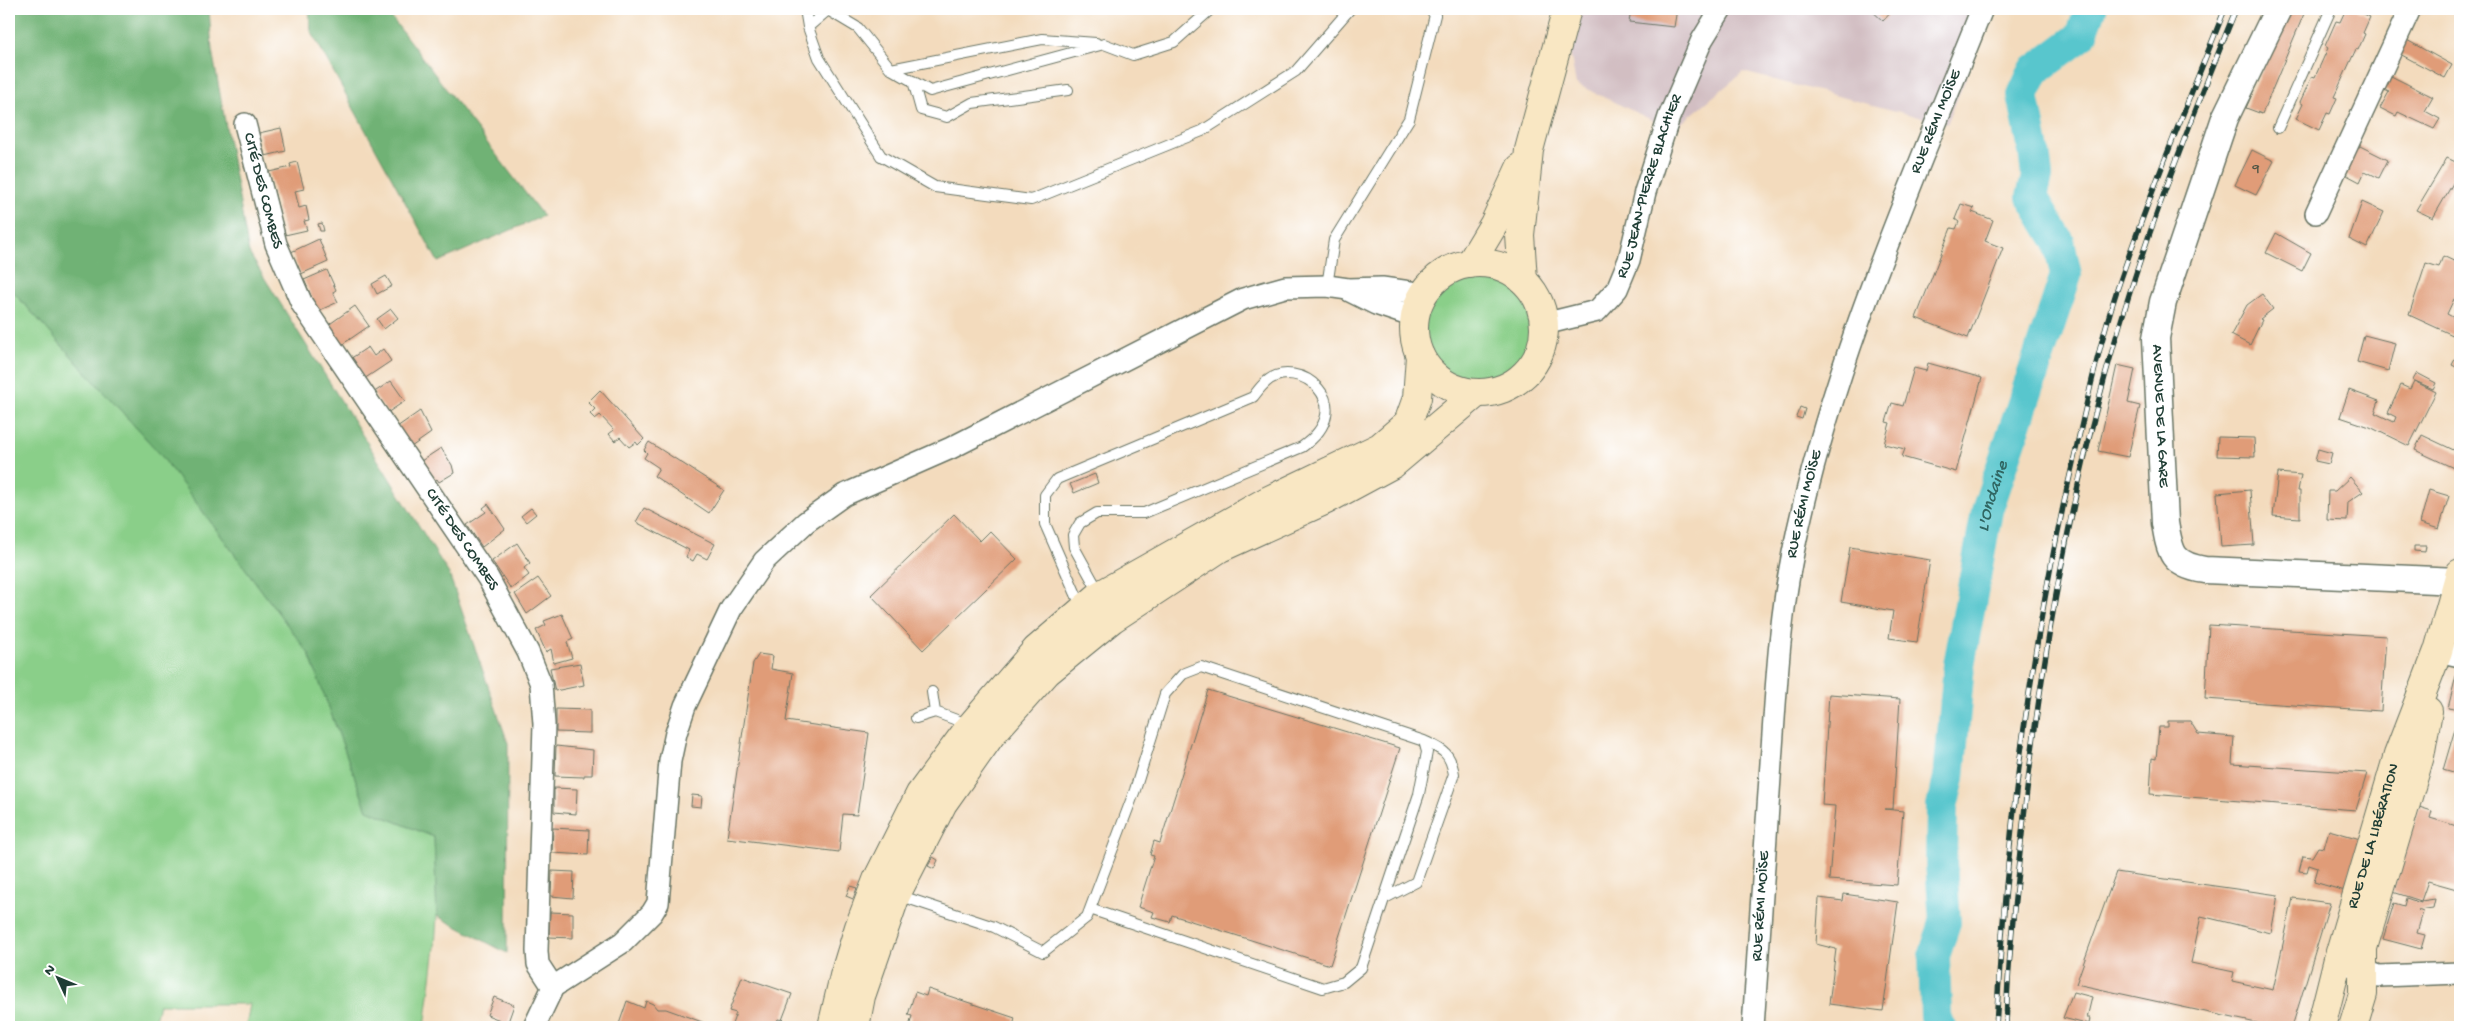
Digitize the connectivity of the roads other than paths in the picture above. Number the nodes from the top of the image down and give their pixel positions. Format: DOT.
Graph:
graph roads {
  1 [pos="805,9"];
  2 [pos="1211,9"];
  3 [pos="1350,9"];
  4 [pos="1430,9"];
  5 [pos="1567,9"];
  6 [pos="1721,9"];
  7 [pos="1982,9"];
  8 [pos="2278,9"];
  9 [pos="2330,9"];
  10 [pos="2410,9"];
  11 [pos="808,27"];
  12 [pos="1104,44"];
  13 [pos="891,69"];
  14 [pos="913,82"];
  15 [pos="1068,90"];
  16 [pos="245,124"];
  17 [pos="2278,128"];
  18 [pos="1528,150"];
  19 [pos="2316,213"];
  20 [pos="1470,264"];
  21 [pos="1523,280"];
  22 [pos="1337,288"];
  23 [pos="1419,305"];
  24 [pos="1544,324"];
  25 [pos="1420,356"];
  26 [pos="1478,393"];
  27 [pos="2459,577"];
  28 [pos="1091,602"];
  29 [pos="2449,653"];
  30 [pos="932,692"];
  31 [pos="935,712"];
  32 [pos="916,718"];
  33 [pos="971,726"];
  34 [pos="1424,741"];
  35 [pos="896,895"];
  36 [pos="1385,898"];
  37 [pos="1090,909"];
  38 [pos="2338,959"];
  39 [pos="2364,971"];
  40 [pos="2460,973"];
  41 [pos="553,987"];
  42 [pos="534,1027"];
  43 [pos="832,1027"];
  44 [pos="855,1027"];
  45 [pos="1752,1027"];
  46 [pos="2321,1027"];
  47 [pos="2353,1027"];
  1 -- 11 [label="lane"];
  2 -- 12 [label="lane"];
  3 -- 11 [label="lane"];
  4 -- 22 [label="lane"];
  5 -- 18 [label="main road"];
  6 -- 24 [label="street, RUE JEAN-PIERRE BLACHIER"];
  7 -- 45 [label="street, RUE RÉMI MOÏSE"];
  8 -- 27 [label="street, AVENUE DE LA GARE"];
  9 -- 17 [label="lane"];
  10 -- 19 [label="street"];
  11 -- 13 [label="lane"];
  12 -- 13 [label="lane"];
  12 -- 14 [label="lane"];
  13 -- 14 [label="lane"];
  14 -- 15 [label="lane"];
  16 -- 41 [label="street, CITÉ DES COMBES"];
  18 -- 20 [label="main road"];
  18 -- 21 [label="main road"];
  20 -- 21 [label="main road"];
  20 -- 23 [label="main road"];
  21 -- 24 [label="main road"];
  22 -- 23 [label="street"];
  22 -- 41 [label="street"];
  23 -- 25 [label="main road"];
  24 -- 26 [label="main road"];
  25 -- 26 [label="main road"];
  25 -- 28 [label="main road"];
  26 -- 35 [label="main road"];
  27 -- 29 [label="main road, RUE DE LA LIBÉRATION"];
  28 -- 28 [label="lane"];
  28 -- 33 [label="main road"];
  29 -- 38 [label="main road, RUE DE LA LIBÉRATION"];
  29 -- 39 [label="main road, RUE DE LA LIBÉRATION"];
  30 -- 31 [label="lane"];
  31 -- 32 [label="lane"];
  31 -- 33 [label="lane"];
  33 -- 43 [label="main road"];
  34 -- 36 [label="lane"];
  34 -- 36 [label="lane"];
  34 -- 37 [label="lane"];
  35 -- 37 [label="lane"];
  35 -- 44 [label="main road"];
  36 -- 37 [label="lane"];
  38 -- 39 [label="street"];
  38 -- 46 [label="main road, RUE DE LA LIBÉRATION"];
  39 -- 40 [label="street"];
  39 -- 47 [label="main road, RUE DE LA LIBÉRATION"];
  41 -- 42 [label="street"];
}
